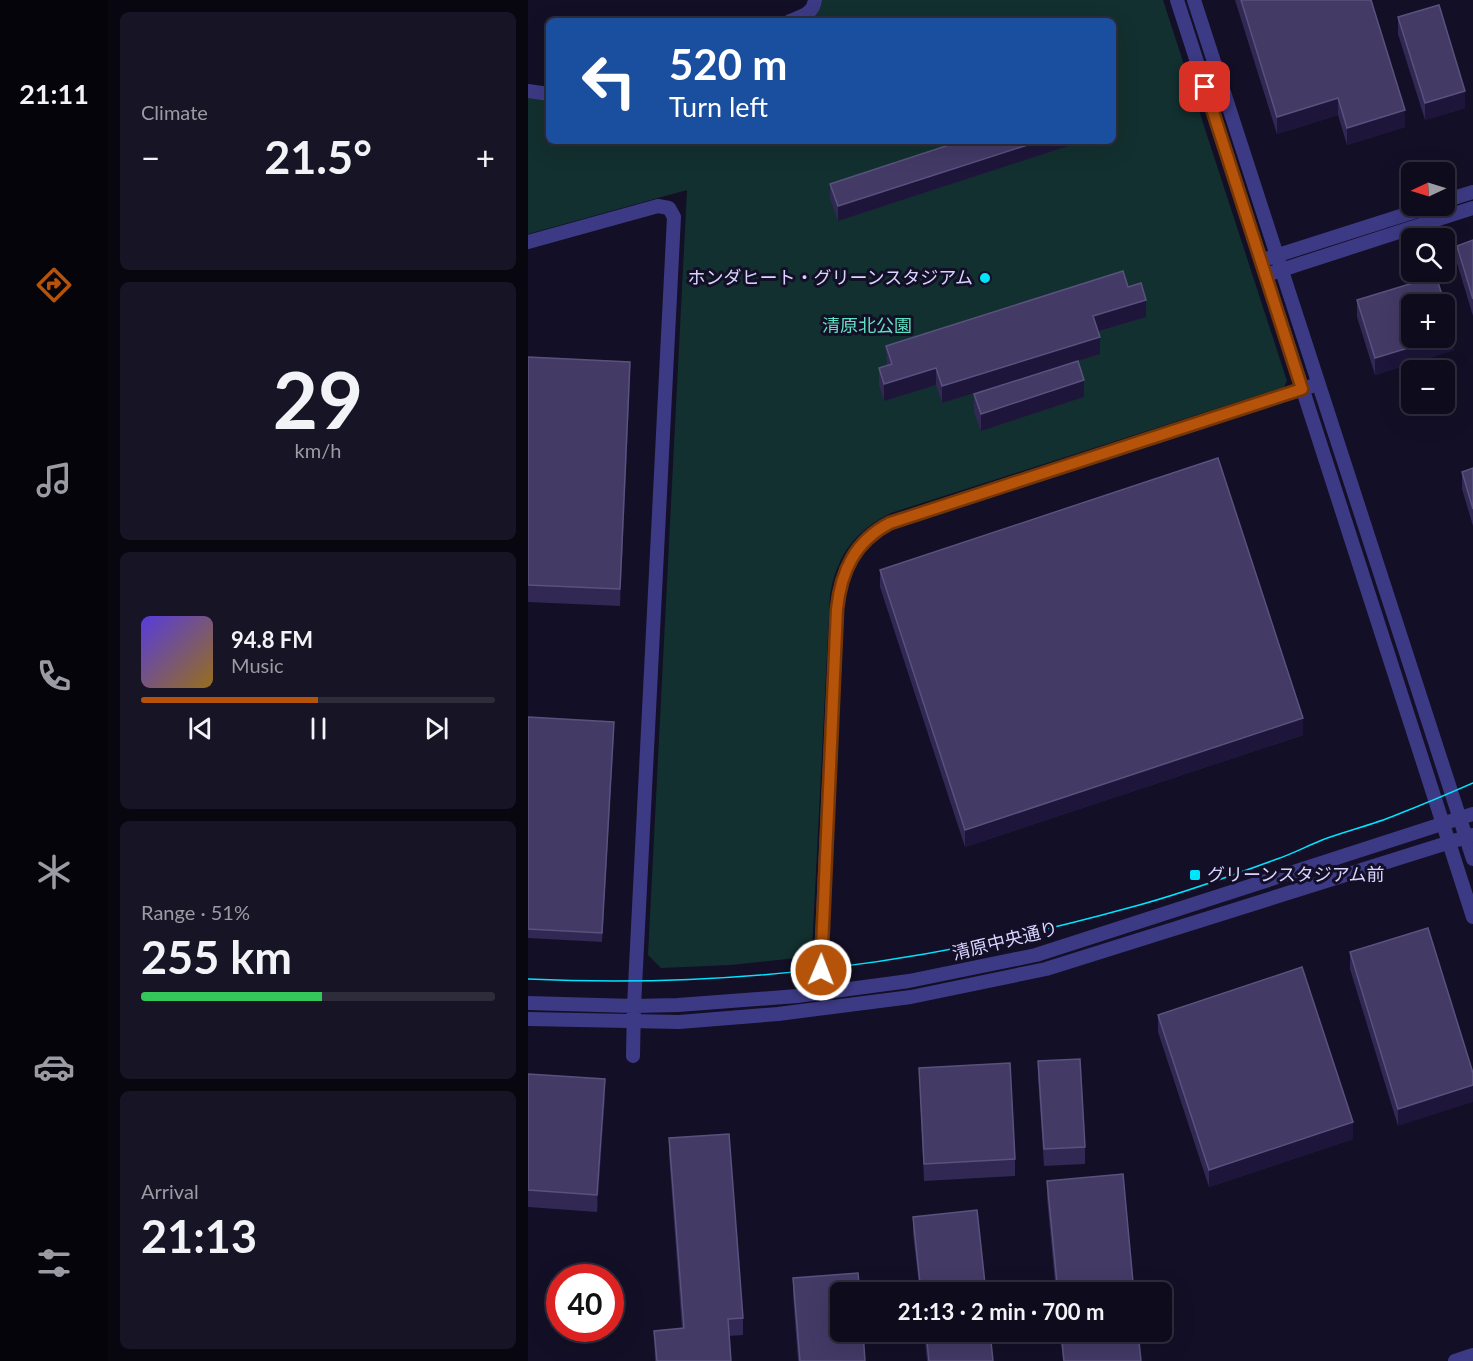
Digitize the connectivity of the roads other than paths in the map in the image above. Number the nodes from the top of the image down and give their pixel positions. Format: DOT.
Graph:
graph roads {
  1 [pos="816,0"];
  2 [pos="1177,0"];
  3 [pos="1194,0"];
  4 [pos="796,18"];
  5 [pos="528,91"];
  6 [pos="546,94"];
  7 [pos="1473,192"];
  8 [pos="1455,198"];
  9 [pos="1473,208"];
  10 [pos="1401,216"];
  11 [pos="528,242"];
  12 [pos="1276,256"];
  13 [pos="1262,261"];
  14 [pos="1281,270"];
  15 [pos="1266,275"];
  16 [pos="1318,384"];
  17 [pos="1302,389"];
  18 [pos="1466,816"];
  19 [pos="1443,824"];
  20 [pos="1469,836"];
  21 [pos="1449,843"];
  22 [pos="1473,859"];
  23 [pos="1473,917"];
  24 [pos="822,994"];
  25 [pos="528,1004"];
  26 [pos="634,1006"];
  27 [pos="528,1019"];
  28 [pos="633,1022"];
  29 [pos="633,1056"];
  30 [pos="1473,1355"];
  31 [pos="1455,1361"];
  1 -- 4 [label="street"];
  2 -- 13 [label="street"];
  3 -- 12 [label="street"];
  5 -- 6 [label="street"];
  7 -- 8 [label="street"];
  9 -- 14 [label="street"];
  10 -- 12 [label="street"];
  11 -- 26 [label="street"];
  12 -- 13 [label="street"];
  12 -- 14 [label="street"];
  13 -- 15 [label="street"];
  14 -- 15 [label="street"];
  14 -- 16 [label="street"];
  15 -- 17 [label="street"];
  16 -- 17 [label="street"];
  16 -- 18 [label="street"];
  17 -- 19 [label="street"];
  17 -- 24 [label="street"];
  18 -- 19 [label="street, 清原中央通り"];
  18 -- 20 [label="street"];
  19 -- 21 [label="street"];
  19 -- 24 [label="street, 清原中央通り"];
  20 -- 21 [label="street, 清原中央通り"];
  20 -- 22 [label="street"];
  21 -- 23 [label="street"];
  21 -- 28 [label="street, 清原中央通り"];
  24 -- 26 [label="street, 清原中央通り"];
  25 -- 26 [label="street, 清原中央通り"];
  26 -- 28 [label="street"];
  27 -- 28 [label="street, 清原中央通り"];
  28 -- 29 [label="street"];
  30 -- 31 [label="street"];
}
